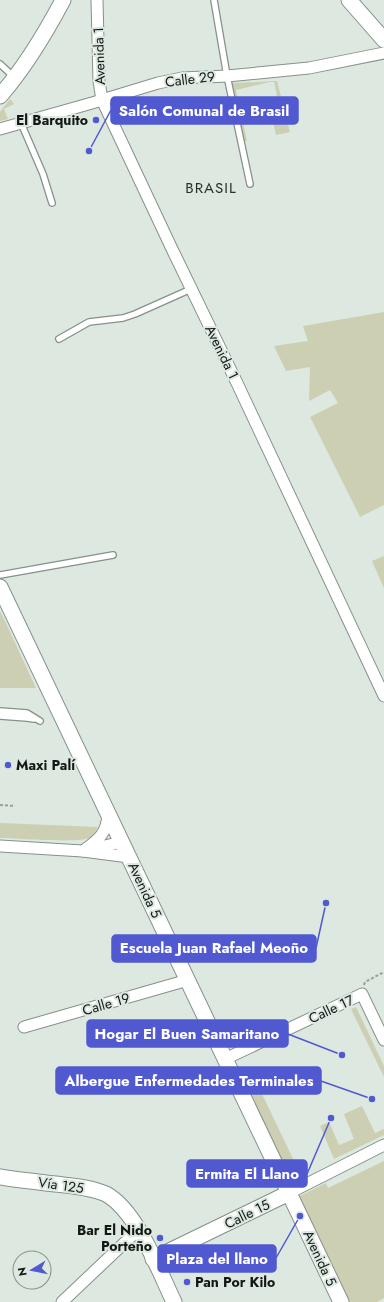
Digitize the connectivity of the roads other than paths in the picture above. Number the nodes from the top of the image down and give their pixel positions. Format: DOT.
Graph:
graph roads {
  1 [pos="64,0"];
  2 [pos="97,0"];
  3 [pos="214,0"];
  4 [pos="349,0"];
  5 [pos="384,40"];
  6 [pos="384,53"];
  7 [pos="0,64"];
  8 [pos="227,76"];
  9 [pos="15,78"];
  10 [pos="0,96"];
  11 [pos="102,100"];
  12 [pos="21,123"];
  13 [pos="0,129"];
  14 [pos="250,184"];
  15 [pos="52,203"];
  16 [pos="191,288"];
  17 [pos="59,339"];
  18 [pos="113,555"];
  19 [pos="0,575"];
  20 [pos="0,587"];
  21 [pos="384,696"];
  22 [pos="0,711"];
  23 [pos="0,716"];
  24 [pos="108,814"];
  25 [pos="122,842"];
  26 [pos="0,846"];
  27 [pos="82,851"];
  28 [pos="129,857"];
  29 [pos="188,980"];
  30 [pos="24,1027"];
  31 [pos="384,1040"];
  32 [pos="225,1059"];
  33 [pos="384,1146"];
  34 [pos="0,1177"];
  35 [pos="289,1193"];
  36 [pos="138,1230"];
  37 [pos="153,1259"];
  38 [pos="62,1302"];
  39 [pos="174,1302"];
  40 [pos="341,1302"];
  1 -- 9 [label="street"];
  2 -- 11 [label="street, Avenida 1"];
  3 -- 8 [label="lane"];
  4 -- 5 [label="street"];
  6 -- 8 [label="street, Calle 29"];
  7 -- 9 [label="lane"];
  8 -- 11 [label="street, Calle 29"];
  8 -- 14 [label="lane"];
  9 -- 10 [label="street"];
  11 -- 12 [label="street, Calle 29"];
  11 -- 16 [label="street, Avenida 1"];
  12 -- 13 [label="street, Calle 29"];
  12 -- 15 [label="lane"];
  16 -- 17 [label="lane"];
  16 -- 21 [label="street, Avenida 1"];
  18 -- 19 [label="lane"];
  20 -- 24 [label="street, Avenida 5"];
  22 -- 23 [label="lane"];
  24 -- 25 [label="street, Avenida 5"];
  24 -- 27 [label="street"];
  25 -- 27 [label="street"];
  25 -- 28 [label="street, Avenida 5"];
  26 -- 27 [label="street"];
  27 -- 28 [label="street"];
  28 -- 29 [label="street, Avenida 5"];
  29 -- 30 [label="street, Calle 19"];
  29 -- 32 [label="street, Avenida 5"];
  31 -- 32 [label="street, Calle 17"];
  32 -- 35 [label="street, Avenida 5"];
  33 -- 35 [label="street, Calle 15"];
  34 -- 36 [label="street, Vía 125"];
  35 -- 37 [label="street, Calle 15"];
  35 -- 40 [label="street, Avenida 5"];
  36 -- 37 [label="street"];
  36 -- 38 [label="street"];
  37 -- 39 [label="street"];
}
